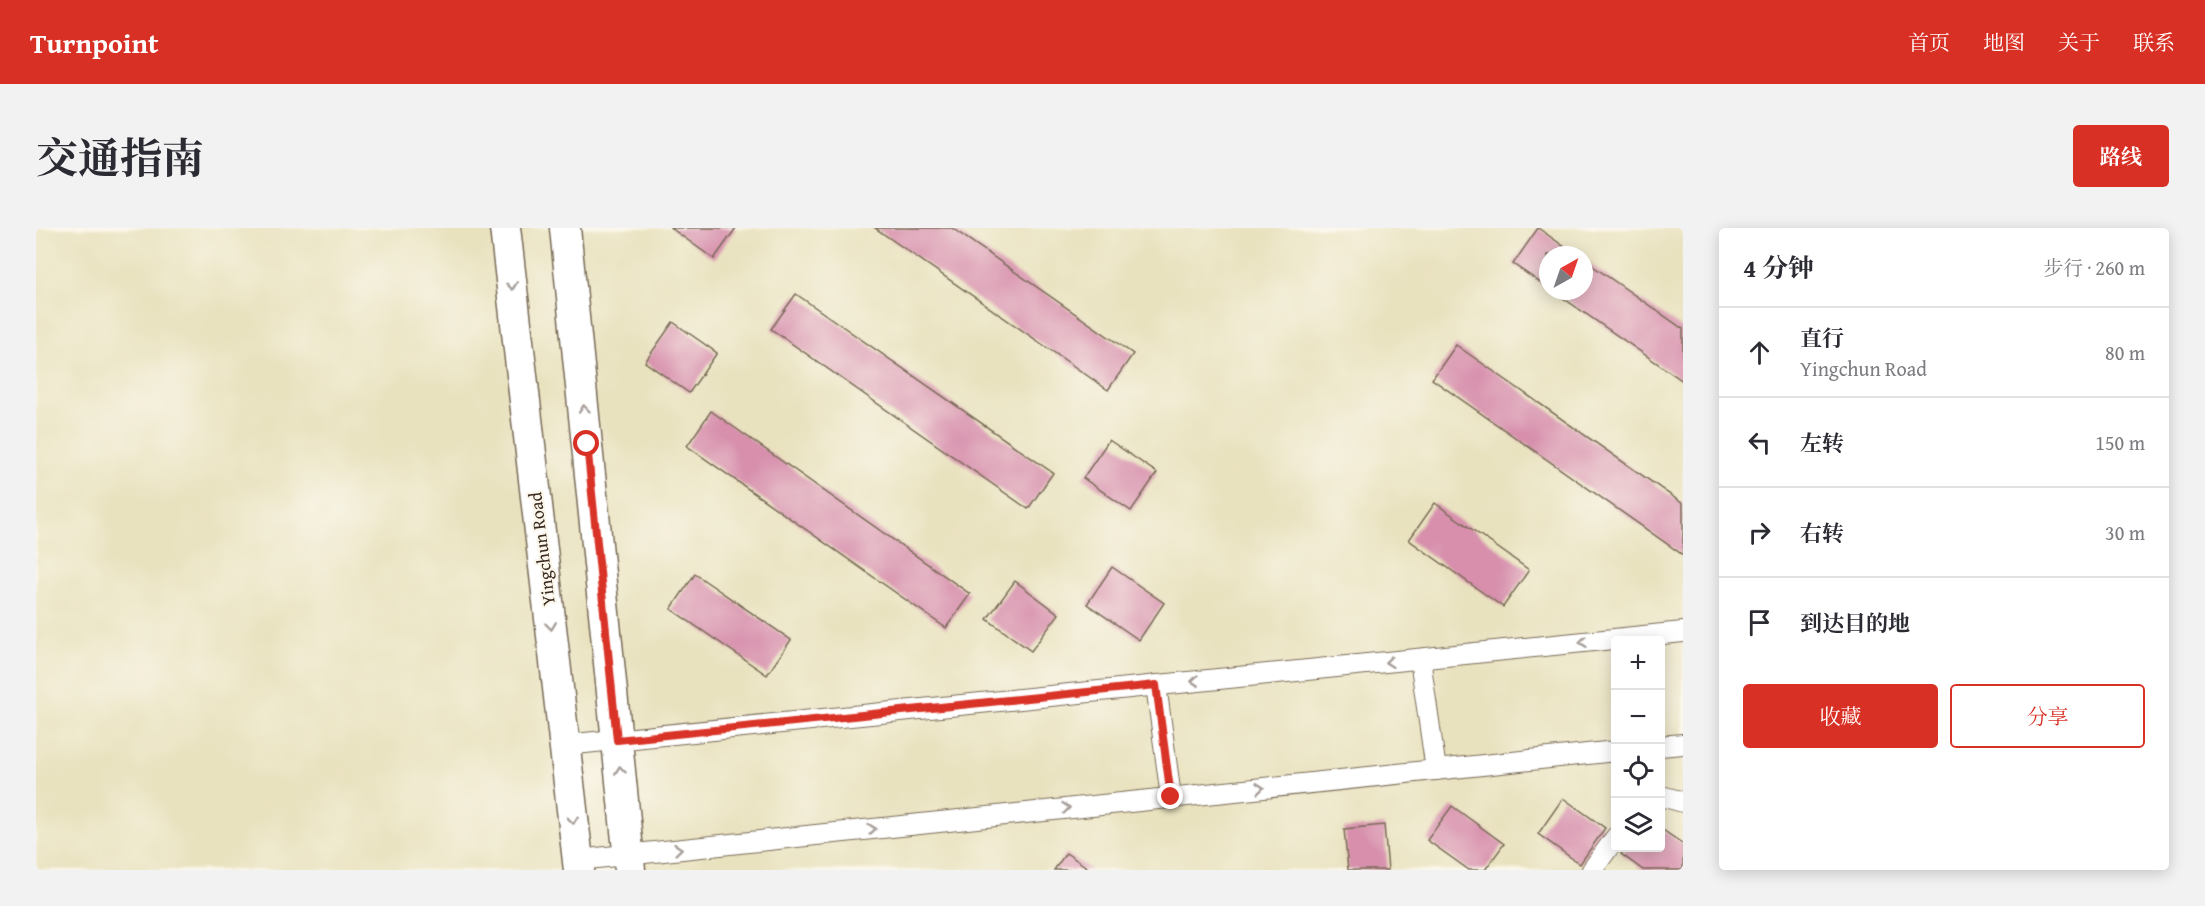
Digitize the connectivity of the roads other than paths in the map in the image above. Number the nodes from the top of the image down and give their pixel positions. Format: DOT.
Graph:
graph roads {
  1 [pos="505,228"];
  2 [pos="565,228"];
  3 [pos="1683,632"];
  4 [pos="1420,659"];
  5 [pos="1156,685"];
  6 [pos="617,740"];
  7 [pos="1683,744"];
  8 [pos="565,745"];
  9 [pos="1665,746"];
  10 [pos="1611,752"];
  11 [pos="1436,770"];
  12 [pos="1171,797"];
  13 [pos="1665,797"];
  14 [pos="1683,802"];
  15 [pos="1611,844"];
  16 [pos="630,862"];
  17 [pos="579,865"];
  18 [pos="1592,870"];
  1 -- 8 [label="main road, Yingchun Road, one-way"];
  6 -- 2 [label="main road, one-way"];
  3 -- 4 [label="street, one-way"];
  4 -- 5 [label="street, one-way"];
  4 -- 11 [label="street"];
  5 -- 6 [label="street"];
  5 -- 12 [label="street"];
  6 -- 8 [label="street"];
  16 -- 6 [label="main road, one-way"];
  7 -- 9 [label="street"];
  8 -- 17 [label="main road, Yingchun Road, one-way"];
  10 -- 11 [label="street"];
  12 -- 11 [label="street, one-way"];
  16 -- 12 [label="street, one-way"];
  13 -- 14 [label="street"];
  15 -- 18 [label="street"];
  16 -- 17 [label="street"];
}
